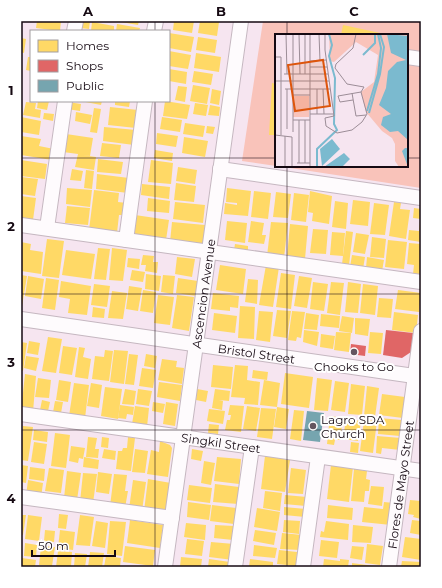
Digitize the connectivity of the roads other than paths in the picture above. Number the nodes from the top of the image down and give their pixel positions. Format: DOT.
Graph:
graph roads {
  1 [pos="241,21"];
  2 [pos="408,57"];
  3 [pos="421,59"];
  4 [pos="65,102"];
  5 [pos="145,102"];
  6 [pos="220,169"];
  7 [pos="421,198"];
  8 [pos="21,224"];
  9 [pos="47,228"];
  10 [pos="126,240"];
  11 [pos="208,251"];
  12 [pos="421,282"];
  13 [pos="21,319"];
  14 [pos="421,331"];
  15 [pos="196,343"];
  16 [pos="418,376"];
  17 [pos="21,414"];
  18 [pos="183,437"];
  19 [pos="252,447"];
  20 [pos="318,457"];
  21 [pos="403,469"];
  22 [pos="421,471"];
  23 [pos="21,497"];
  24 [pos="172,518"];
  25 [pos="165,567"];
  26 [pos="235,567"];
  27 [pos="303,567"];
  28 [pos="389,567"];
  1 -- 6 [label="street, Ascencion Avenue"];
  2 -- 3 [label="street"];
  4 -- 9 [label="street"];
  5 -- 10 [label="street"];
  6 -- 7 [label="street"];
  6 -- 11 [label="street, Ascencion Avenue"];
  8 -- 9 [label="street"];
  9 -- 10 [label="street"];
  10 -- 11 [label="street"];
  11 -- 12 [label="street"];
  11 -- 15 [label="street, Ascencion Avenue"];
  13 -- 15 [label="street, Bristol Street"];
  14 -- 16 [label="street, Flores de Mayo Street"];
  15 -- 16 [label="street, Bristol Street"];
  15 -- 18 [label="street, Ascencion Avenue"];
  16 -- 21 [label="street, Flores de Mayo Street"];
  17 -- 18 [label="street, Singkil Street"];
  18 -- 19 [label="street, Singkil Street"];
  18 -- 24 [label="street, Ascencion Avenue"];
  19 -- 20 [label="street, Singkil Street"];
  19 -- 26 [label="street"];
  20 -- 21 [label="street, Singkil Street"];
  20 -- 27 [label="street"];
  21 -- 22 [label="street, Singkil Street"];
  21 -- 28 [label="street, Flores de Mayo Street"];
  23 -- 24 [label="street"];
  24 -- 25 [label="street, Ascencion Avenue"];
}
